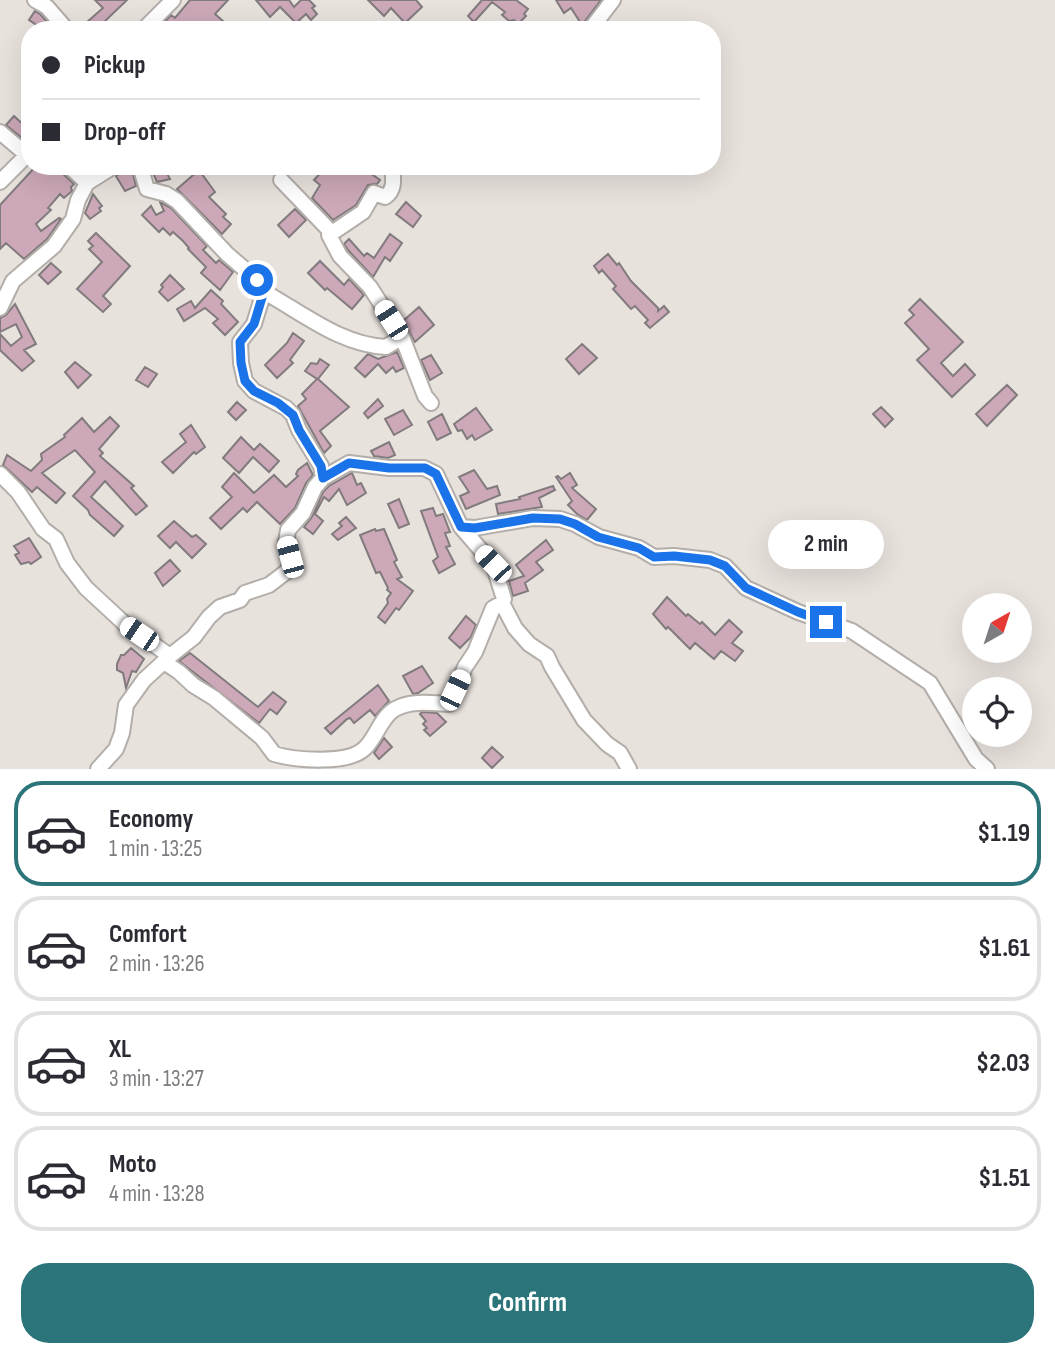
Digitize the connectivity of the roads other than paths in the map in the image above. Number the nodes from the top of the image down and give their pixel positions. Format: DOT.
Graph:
graph roads {
  1 [pos="35,0"];
  2 [pos="173,0"];
  3 [pos="614,0"];
  4 [pos="59,21"];
  5 [pos="152,21"];
  6 [pos="597,21"];
  7 [pos="0,132"];
  8 [pos="21,148"];
  9 [pos="21,160"];
  10 [pos="79,175"];
  11 [pos="100,175"];
  12 [pos="143,175"];
  13 [pos="393,175"];
  14 [pos="281,180"];
  15 [pos="0,182"];
  16 [pos="87,183"];
  17 [pos="331,232"];
  18 [pos="264,291"];
  19 [pos="0,308"];
  20 [pos="402,337"];
  21 [pos="431,402"];
  22 [pos="0,474"];
  23 [pos="323,478"];
  24 [pos="461,527"];
  25 [pos="502,603"];
  26 [pos="167,659"];
  27 [pos="292,764"];
  28 [pos="98,769"];
  29 [pos="629,769"];
  30 [pos="987,769"];
  1 -- 4 [label="street"];
  2 -- 5 [label="street"];
  3 -- 6 [label="street"];
  7 -- 8 [label="street"];
  9 -- 15 [label="street"];
  10 -- 16 [label="street"];
  11 -- 16 [label="street"];
  12 -- 18 [label="street"];
  13 -- 17 [label="street"];
  14 -- 17 [label="street"];
  16 -- 19 [label="street"];
  17 -- 20 [label="street"];
  18 -- 20 [label="street"];
  18 -- 23 [label="street"];
  20 -- 21 [label="street"];
  22 -- 26 [label="street"];
  23 -- 24 [label="street"];
  23 -- 26 [label="street"];
  24 -- 25 [label="street"];
  24 -- 30 [label="street"];
  25 -- 27 [label="street"];
  25 -- 29 [label="street"];
  26 -- 27 [label="street"];
  26 -- 28 [label="street"];
}
